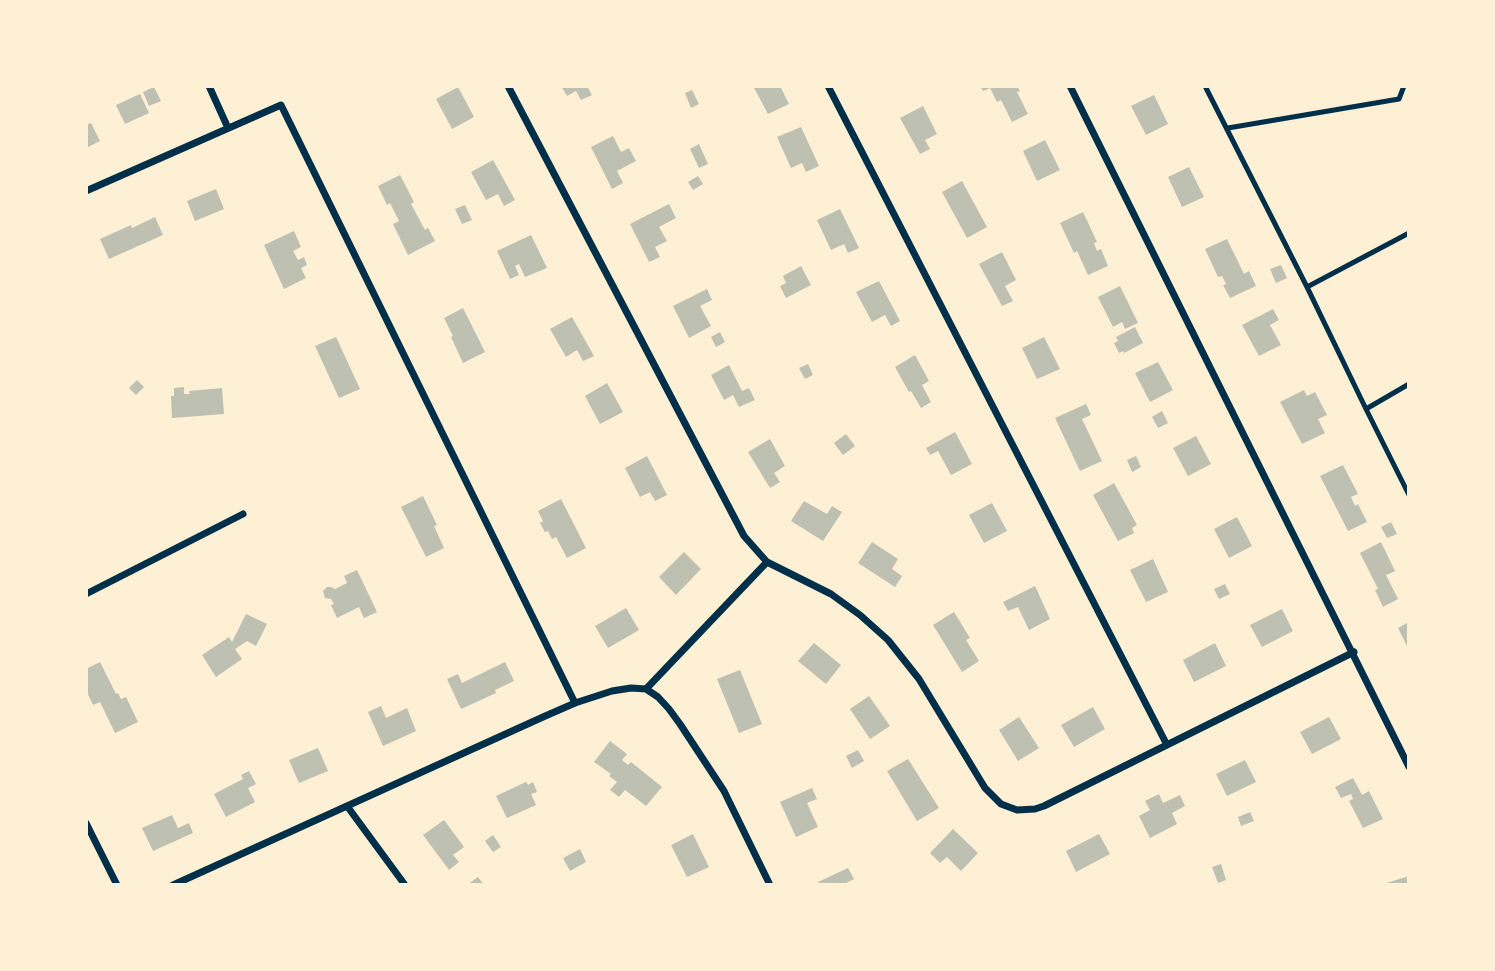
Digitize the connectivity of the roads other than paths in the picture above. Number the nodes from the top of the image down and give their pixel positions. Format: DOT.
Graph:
graph roads {
  1 [pos="209,86"];
  2 [pos="508,86"];
  3 [pos="828,86"];
  4 [pos="1070,86"];
  5 [pos="1205,86"];
  6 [pos="1404,86"];
  7 [pos="1399,99"];
  8 [pos="1409,99"];
  9 [pos="228,128"];
  10 [pos="1228,128"];
  11 [pos="86,191"];
  12 [pos="1409,233"];
  13 [pos="1307,288"];
  14 [pos="1409,384"];
  15 [pos="1366,409"];
  16 [pos="1409,495"];
  17 [pos="243,514"];
  18 [pos="768,562"];
  19 [pos="86,594"];
  20 [pos="1354,652"];
  21 [pos="646,689"];
  22 [pos="576,703"];
  23 [pos="1167,745"];
  24 [pos="1409,767"];
  25 [pos="347,806"];
  26 [pos="86,823"];
  27 [pos="117,885"];
  28 [pos="173,885"];
  29 [pos="405,885"];
  30 [pos="770,885"];
  1 -- 9 [label="street"];
  2 -- 18 [label="street"];
  3 -- 23 [label="street"];
  4 -- 20 [label="street"];
  5 -- 10 [label="lane"];
  6 -- 7 [label="lane"];
  7 -- 8 [label="lane"];
  7 -- 10 [label="lane"];
  9 -- 11 [label="street"];
  9 -- 22 [label="street"];
  10 -- 13 [label="lane"];
  12 -- 13 [label="lane"];
  13 -- 15 [label="lane"];
  14 -- 15 [label="lane"];
  15 -- 16 [label="lane"];
  17 -- 19 [label="street"];
  18 -- 21 [label="street"];
  18 -- 23 [label="street"];
  20 -- 23 [label="street"];
  20 -- 24 [label="street"];
  21 -- 22 [label="street"];
  21 -- 30 [label="street"];
  22 -- 25 [label="street"];
  25 -- 28 [label="street"];
  25 -- 29 [label="street"];
  26 -- 27 [label="street"];
}
